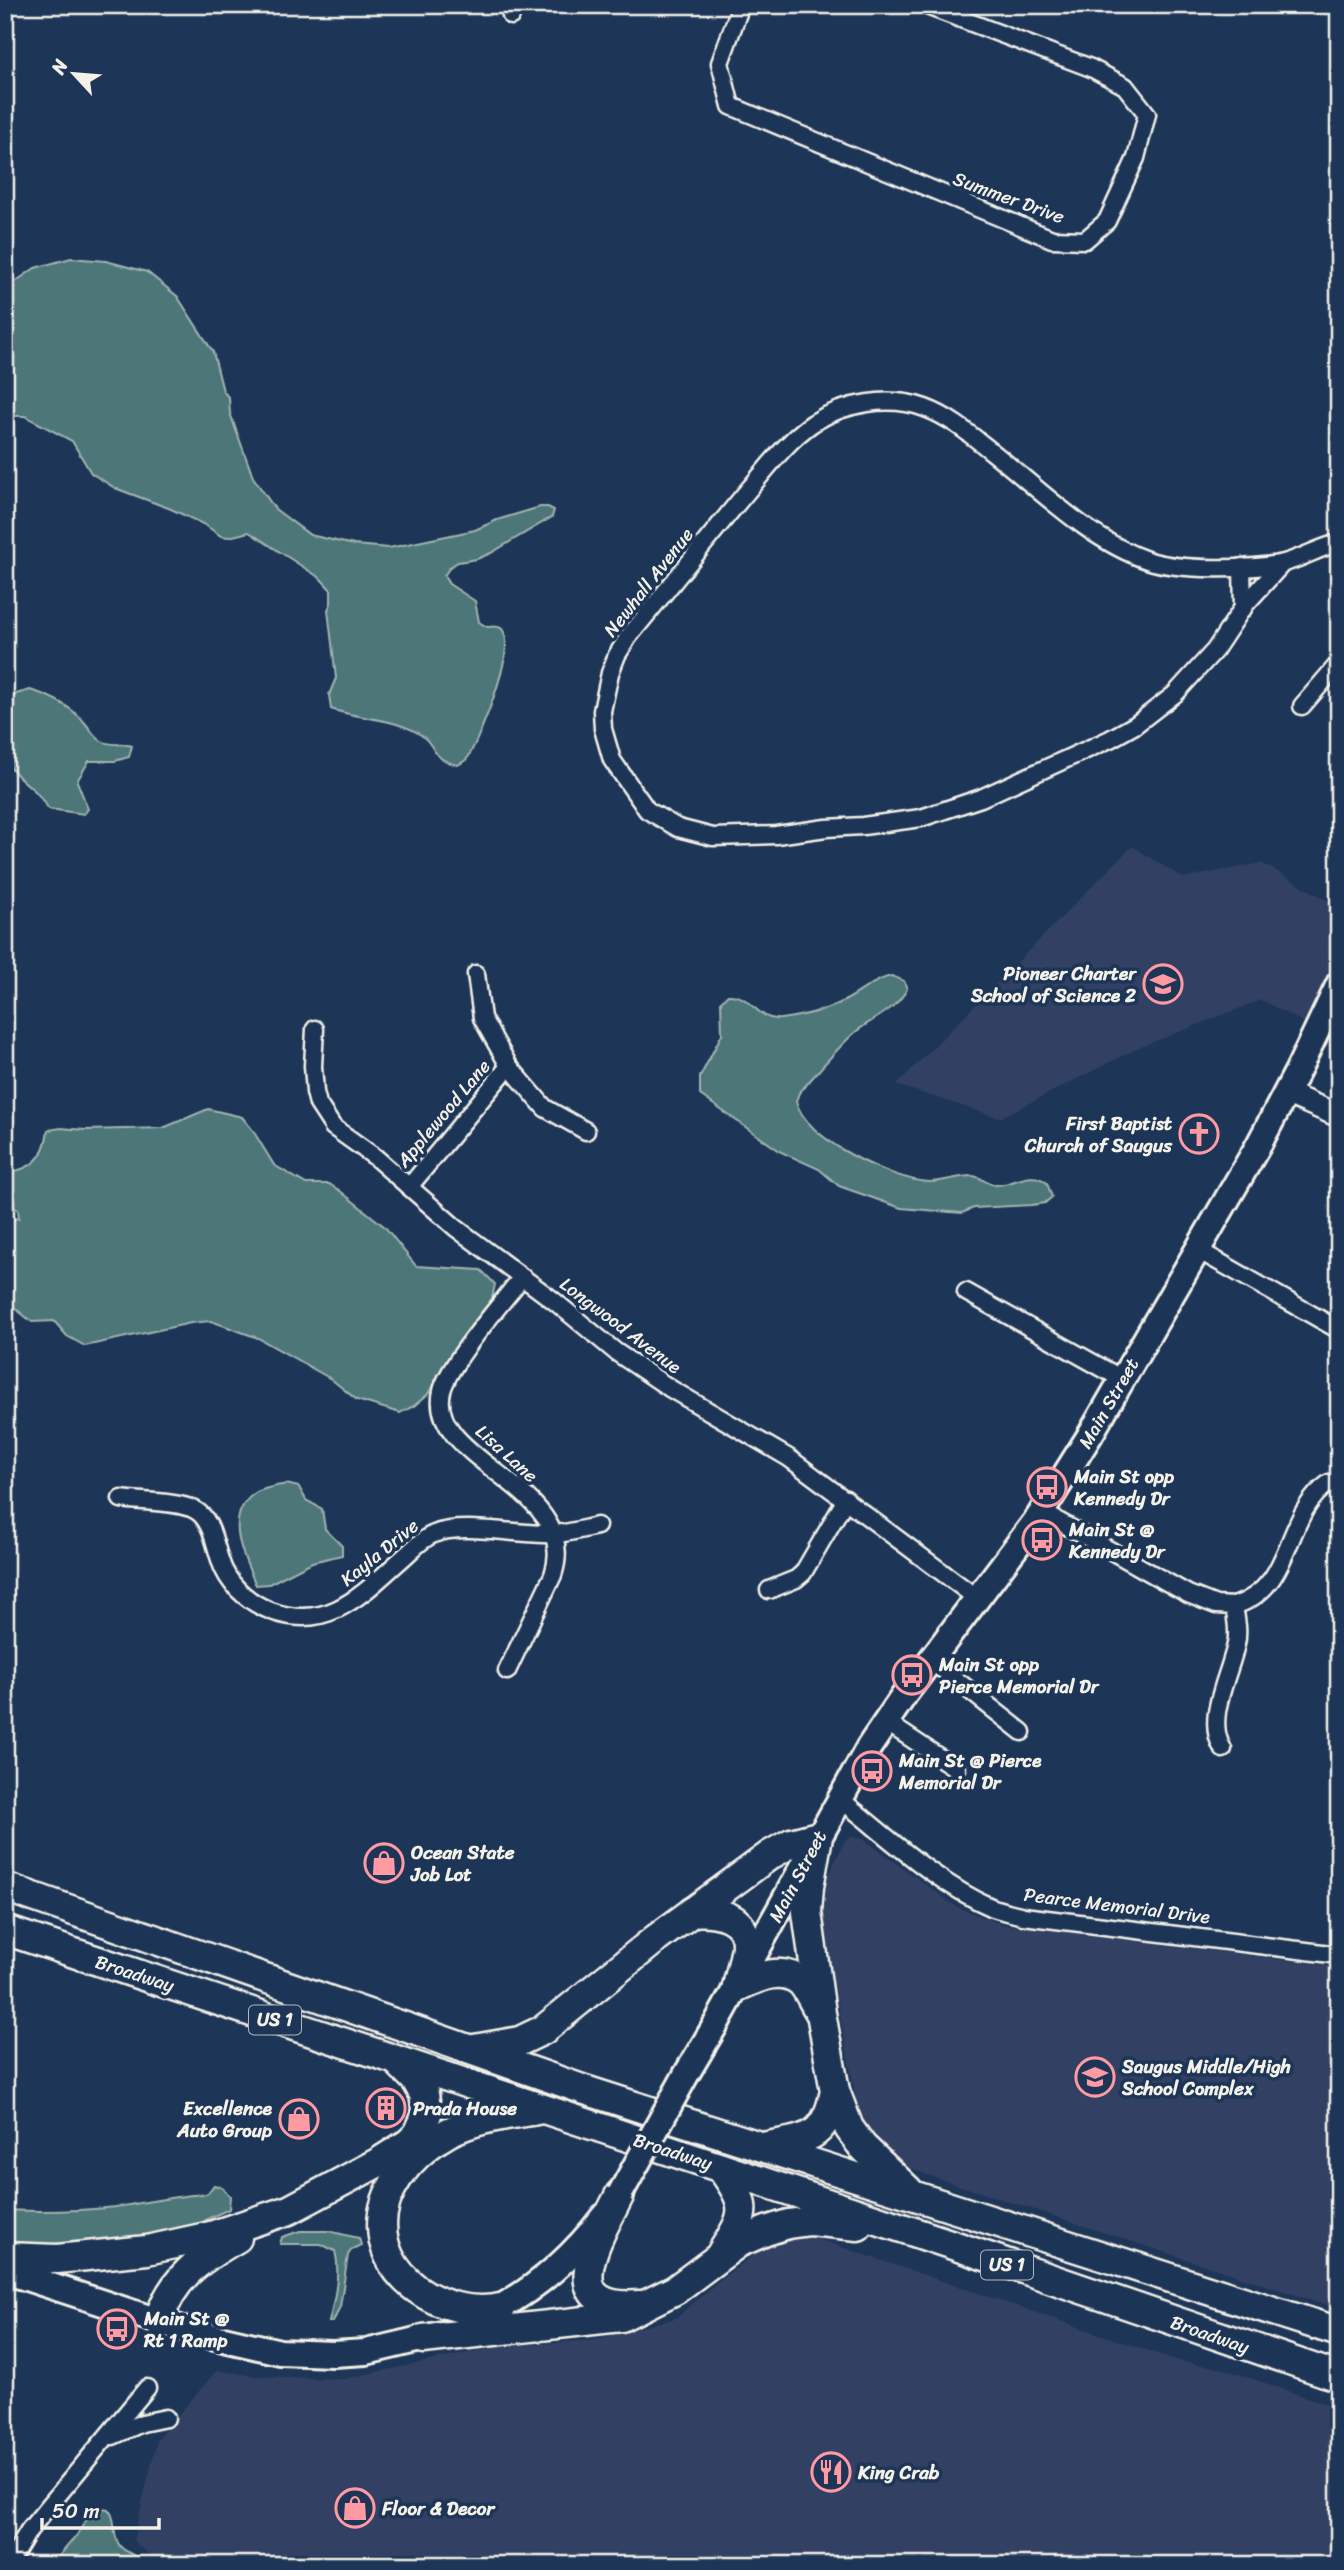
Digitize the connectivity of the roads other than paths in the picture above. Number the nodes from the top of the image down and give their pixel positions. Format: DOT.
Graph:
graph roads {
  1 [pos="741,5"];
  2 [pos="924,5"];
  3 [pos="1339,544"];
  4 [pos="1321,550"];
  5 [pos="1339,554"];
  6 [pos="1283,563"];
  7 [pos="1242,567"];
  8 [pos="1242,609"];
  9 [pos="1339,663"];
  10 [pos="1302,706"];
  11 [pos="476,974"];
  12 [pos="1339,984"];
  13 [pos="315,1029"];
  14 [pos="509,1066"];
  15 [pos="1286,1093"];
  16 [pos="1339,1116"];
  17 [pos="586,1130"];
  18 [pos="409,1187"];
  19 [pos="1198,1251"];
  20 [pos="522,1277"];
  21 [pos="966,1292"];
  22 [pos="1339,1330"];
  23 [pos="1122,1380"];
  24 [pos="1329,1483"];
  25 [pos="121,1499"];
  26 [pos="846,1499"];
  27 [pos="1042,1512"];
  28 [pos="597,1526"];
  29 [pos="555,1534"];
  30 [pos="769,1590"];
  31 [pos="978,1599"];
  32 [pos="1234,1606"];
  33 [pos="931,1660"];
  34 [pos="507,1671"];
  35 [pos="886,1721"];
  36 [pos="1022,1732"];
  37 [pos="1223,1749"];
  38 [pos="957,1769"];
  39 [pos="840,1799"];
  40 [pos="818,1836"];
  41 [pos="5,1888"];
  42 [pos="692,1912"];
  43 [pos="5,1930"];
  44 [pos="1339,1955"];
  45 [pos="737,1987"];
  46 [pos="821,2013"];
  47 [pos="565,2014"];
  48 [pos="471,2050"];
  49 [pos="398,2062"];
  50 [pos="562,2082"];
  51 [pos="835,2091"];
  52 [pos="544,2109"];
  53 [pos="761,2147"];
  54 [pos="721,2168"];
  55 [pos="620,2194"];
  56 [pos="918,2198"];
  57 [pos="289,2210"];
  58 [pos="919,2233"];
  59 [pos="719,2256"];
  60 [pos="5,2258"];
  61 [pos="5,2271"];
  62 [pos="646,2305"];
  63 [pos="501,2308"];
  64 [pos="158,2321"];
  65 [pos="1339,2332"];
  66 [pos="423,2339"];
  67 [pos="1339,2377"];
  68 [pos="147,2388"];
  69 [pos="166,2418"];
  70 [pos="107,2438"];
  71 [pos="8,2565"];
  1 -- 2 [label="street, Summer Drive"];
  3 -- 4 [label="street, Newhall Avenue"];
  4 -- 5 [label="street"];
  4 -- 6 [label="street, Newhall Avenue"];
  6 -- 7 [label="street, Newhall Avenue"];
  6 -- 8 [label="street, Newhall Avenue"];
  7 -- 8 [label="street"];
  7 -- 8 [label="street, Newhall Avenue"];
  9 -- 10 [label="street"];
  11 -- 14 [label="street, Applewood Lane"];
  12 -- 15 [label="main road, Main Street"];
  13 -- 18 [label="street, Longwood Avenue"];
  14 -- 17 [label="street, Applewood Lane"];
  14 -- 18 [label="street, Applewood Lane"];
  15 -- 16 [label="street"];
  15 -- 19 [label="main road, Main Street"];
  18 -- 20 [label="street, Longwood Avenue"];
  19 -- 22 [label="street"];
  19 -- 23 [label="main road, Main Street"];
  20 -- 26 [label="street, Longwood Avenue"];
  20 -- 29 [label="street, Lisa Lane"];
  21 -- 23 [label="street"];
  23 -- 27 [label="main road, Main Street"];
  24 -- 32 [label="street"];
  25 -- 29 [label="street, Kayla Drive"];
  26 -- 30 [label="street"];
  26 -- 31 [label="street, Longwood Avenue"];
  27 -- 31 [label="main road, Main Street"];
  27 -- 32 [label="street"];
  28 -- 29 [label="street, Kayla Drive"];
  29 -- 34 [label="street"];
  31 -- 33 [label="main road, Main Street"];
  32 -- 37 [label="street"];
  33 -- 35 [label="main road, Main Street"];
  33 -- 36 [label="street"];
  35 -- 38 [label="street"];
  35 -- 39 [label="main road, Main Street"];
  39 -- 40 [label="main road, Main Street"];
  39 -- 44 [label="street, Pearce Memorial Drive"];
  40 -- 42 [label="highway"];
  40 -- 45 [label="main road, Main Street"];
  40 -- 46 [label="highway"];
  41 -- 48 [label="highway, Broadway / US 1"];
  42 -- 45 [label="highway"];
  42 -- 47 [label="highway"];
  43 -- 49 [label="highway, Broadway / US 1"];
  45 -- 46 [label="highway"];
  45 -- 55 [label="main road, Main Street, bridge"];
  46 -- 51 [label="highway"];
  47 -- 48 [label="highway"];
  47 -- 50 [label="highway"];
  48 -- 50 [label="highway, Broadway / US 1"];
  49 -- 52 [label="highway, Broadway / US 1"];
  49 -- 57 [label="highway"];
  50 -- 53 [label="highway, Broadway / US 1"];
  51 -- 53 [label="highway"];
  51 -- 56 [label="highway"];
  52 -- 54 [label="highway, Broadway / US 1"];
  52 -- 63 [label="highway"];
  53 -- 56 [label="highway, Broadway / US 1"];
  54 -- 58 [label="highway, Broadway / US 1"];
  54 -- 59 [label="highway"];
  55 -- 62 [label="highway"];
  55 -- 63 [label="main road, Main Street"];
  56 -- 65 [label="highway, Broadway / US 1"];
  57 -- 60 [label="highway"];
  57 -- 64 [label="highway"];
  58 -- 59 [label="highway"];
  58 -- 67 [label="highway, Broadway / US 1"];
  59 -- 62 [label="highway"];
  61 -- 64 [label="main road, Main Street"];
  62 -- 66 [label="highway"];
  63 -- 66 [label="main road, Main Street"];
  64 -- 66 [label="main road, Main Street"];
  68 -- 70 [label="street"];
  69 -- 70 [label="street"];
  70 -- 71 [label="street"];
}
